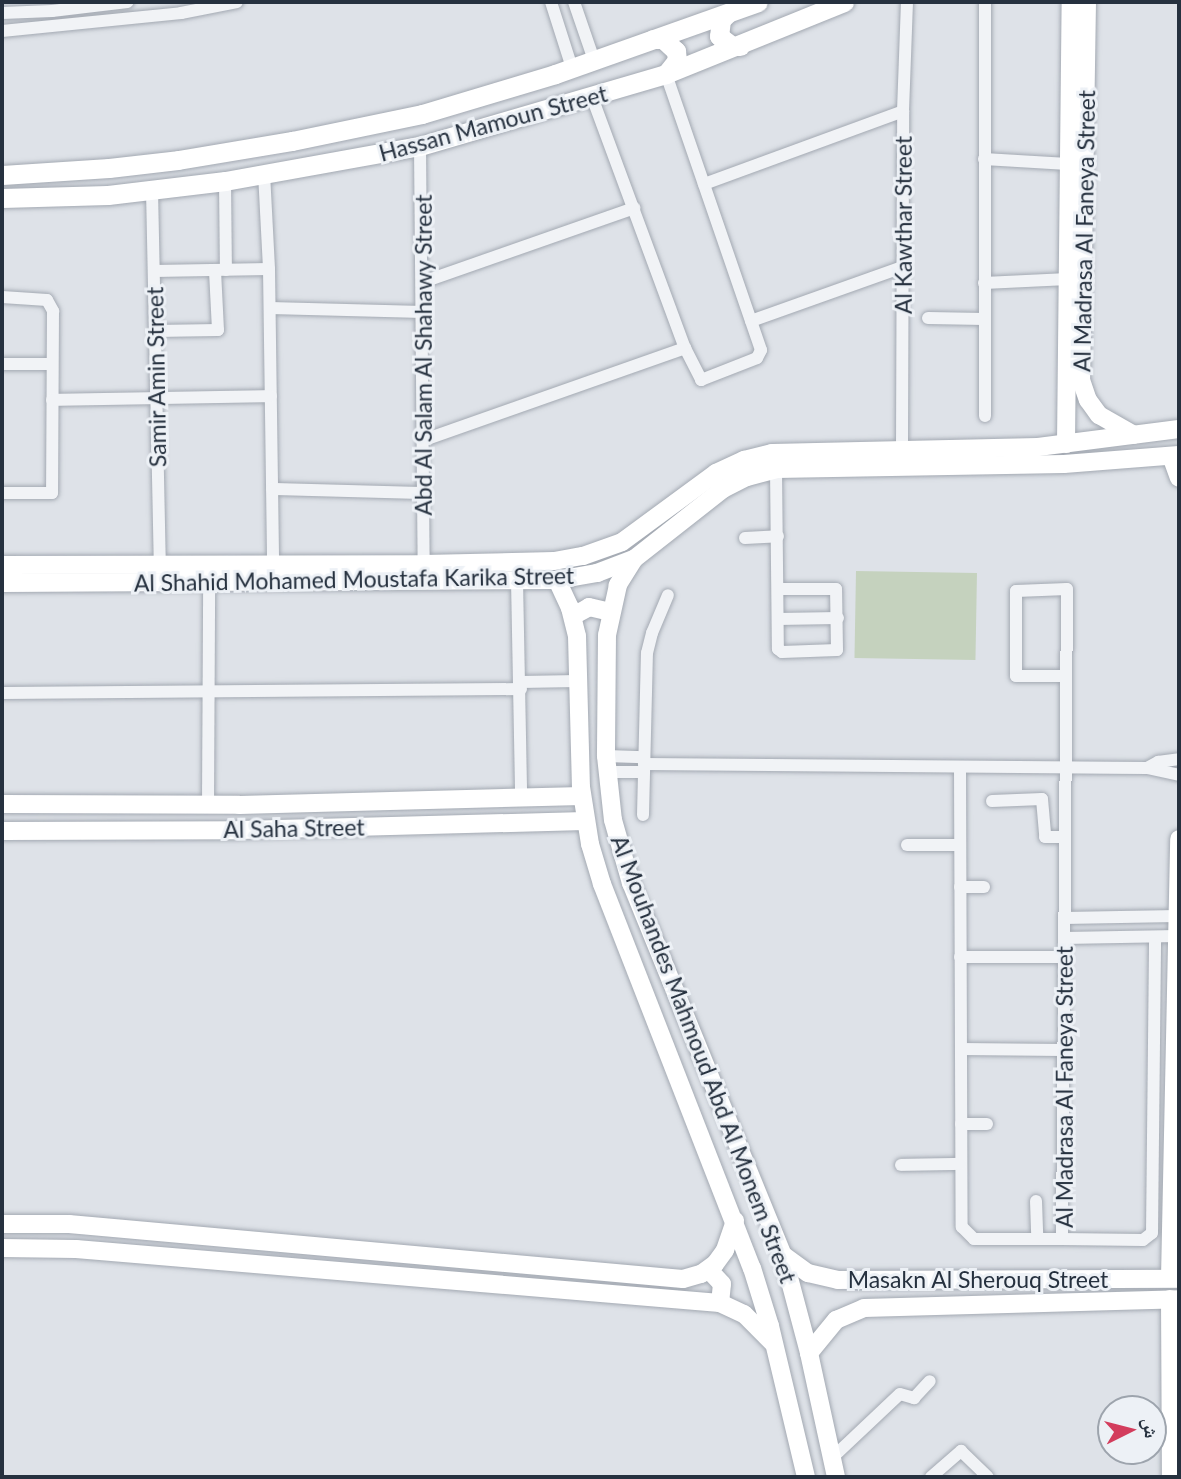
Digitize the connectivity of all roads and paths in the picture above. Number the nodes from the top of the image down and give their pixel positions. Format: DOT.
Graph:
graph roads {
  1 [pos="127,2"];
  2 [pos="237,2"];
  3 [pos="551,2"];
  4 [pos="574,2"];
  5 [pos="758,2"];
  6 [pos="844,2"];
  7 [pos="908,2"];
  8 [pos="985,2"];
  9 [pos="1071,2"];
  10 [pos="1087,2"];
  11 [pos="30,7"];
  12 [pos="51,7"];
  13 [pos="2,13"];
  14 [pos="727,14"];
  15 [pos="56,28"];
  16 [pos="35,30"];
  17 [pos="2,31"];
  18 [pos="653,39"];
  19 [pos="740,46"];
  20 [pos="594,60"];
  21 [pos="572,68"];
  22 [pos="666,74"];
  23 [pos="592,97"];
  24 [pos="903,111"];
  25 [pos="420,146"];
  26 [pos="984,159"];
  27 [pos="1068,164"];
  28 [pos="264,173"];
  29 [pos="2,175"];
  30 [pos="225,181"];
  31 [pos="704,184"];
  32 [pos="152,190"];
  33 [pos="2,198"];
  34 [pos="634,208"];
  35 [pos="904,267"];
  36 [pos="269,269"];
  37 [pos="220,270"];
  38 [pos="154,271"];
  39 [pos="1068,279"];
  40 [pos="423,282"];
  41 [pos="984,283"];
  42 [pos="2,298"];
  43 [pos="270,308"];
  44 [pos="423,312"];
  45 [pos="928,318"];
  46 [pos="985,319"];
  47 [pos="751,321"];
  48 [pos="155,331"];
  49 [pos="685,348"];
  50 [pos="2,364"];
  51 [pos="52,364"];
  52 [pos="271,397"];
  53 [pos="156,398"];
  54 [pos="52,400"];
  55 [pos="1092,406"];
  56 [pos="1065,409"];
  57 [pos="985,416"];
  58 [pos="1179,429"];
  59 [pos="1133,435"];
  60 [pos="424,440"];
  61 [pos="1066,444"];
  62 [pos="902,448"];
  63 [pos="1175,456"];
  64 [pos="776,468"];
  65 [pos="1179,478"];
  66 [pos="272,489"];
  67 [pos="2,493"];
  68 [pos="424,493"];
  69 [pos="778,536"];
  70 [pos="745,538"];
  71 [pos="634,559"];
  72 [pos="424,564"];
  73 [pos="2,565"];
  74 [pos="160,565"];
  75 [pos="273,565"];
  76 [pos="517,580"];
  77 [pos="557,580"];
  78 [pos="209,582"];
  79 [pos="2,583"];
  80 [pos="778,589"];
  81 [pos="668,595"];
  82 [pos="610,612"];
  83 [pos="573,616"];
  84 [pos="838,618"];
  85 [pos="778,619"];
  86 [pos="1066,676"];
  87 [pos="578,681"];
  88 [pos="520,685"];
  89 [pos="208,691"];
  90 [pos="2,693"];
  91 [pos="1179,758"];
  92 [pos="606,764"];
  93 [pos="644,764"];
  94 [pos="960,768"];
  95 [pos="1065,768"];
  96 [pos="1147,768"];
  97 [pos="1179,775"];
  98 [pos="582,796"];
  99 [pos="561,797"];
  100 [pos="521,798"];
  101 [pos="992,800"];
  102 [pos="2,804"];
  103 [pos="208,804"];
  104 [pos="239,804"];
  105 [pos="269,804"];
  106 [pos="643,815"];
  107 [pos="585,821"];
  108 [pos="562,822"];
  109 [pos="269,829"];
  110 [pos="240,830"];
  111 [pos="2,831"];
  112 [pos="1065,837"];
  113 [pos="1179,839"];
  114 [pos="907,845"];
  115 [pos="960,845"];
  116 [pos="960,887"];
  117 [pos="984,887"];
  118 [pos="1177,916"];
  119 [pos="1064,918"];
  120 [pos="1177,936"];
  121 [pos="1155,937"];
  122 [pos="1064,938"];
  123 [pos="961,957"];
  124 [pos="1063,957"];
  125 [pos="961,1049"];
  126 [pos="1063,1050"];
  127 [pos="961,1124"];
  128 [pos="987,1124"];
  129 [pos="961,1164"];
  130 [pos="901,1165"];
  131 [pos="1036,1201"];
  132 [pos="735,1221"];
  133 [pos="2,1224"];
  134 [pos="1037,1239"];
  135 [pos="1062,1239"];
  136 [pos="1175,1241"];
  137 [pos="2,1248"];
  138 [pos="783,1255"];
  139 [pos="709,1270"];
  140 [pos="1174,1279"];
  141 [pos="849,1281"];
  142 [pos="1175,1299"];
  143 [pos="720,1303"];
  144 [pos="853,1310"];
  145 [pos="1175,1338"];
  146 [pos="775,1345"];
  147 [pos="809,1353"];
  148 [pos="930,1381"];
  149 [pos="832,1458"];
  150 [pos="806,1477"];
  151 [pos="836,1477"];
  152 [pos="932,1477"];
  153 [pos="988,1477"];
  154 [pos="1171,1477"];
  1 -- 12 [label="street"];
  2 -- 15 [label="street"];
  3 -- 21 [label="street"];
  4 -- 20 [label="street"];
  5 -- 14 [label="main road, Hassan Mamoun Street"];
  6 -- 19 [label="main road, Hassan Mamoun Street"];
  7 -- 24 [label="street, Al Kawthar Street"];
  8 -- 26 [label="street"];
  9 -- 27 [label="street, Al Madrasa Al Faneya Street"];
  10 -- 55 [label="street, Al Madrasa Al Faneya Street"];
  11 -- 12 [label="street"];
  11 -- 13 [label="street"];
  11 -- 16 [label="street"];
  12 -- 15 [label="street"];
  14 -- 18 [label="main road, Hassan Mamoun Street"];
  14 -- 19 [label="main road"];
  15 -- 16 [label="street"];
  16 -- 17 [label="street"];
  18 -- 20 [label="main road, Hassan Mamoun Street"];
  18 -- 22 [label="main road"];
  19 -- 22 [label="main road, Hassan Mamoun Street"];
  20 -- 21 [label="main road, Hassan Mamoun Street"];
  21 -- 29 [label="main road, Hassan Mamoun Street"];
  22 -- 23 [label="main road, Hassan Mamoun Street"];
  22 -- 31 [label="street"];
  23 -- 25 [label="main road, Hassan Mamoun Street"];
  23 -- 34 [label="street"];
  24 -- 31 [label="street"];
  24 -- 35 [label="street, Al Kawthar Street"];
  25 -- 28 [label="main road, Hassan Mamoun Street"];
  25 -- 40 [label="street, Abd Al Salam Al Shahawy Street"];
  26 -- 27 [label="street"];
  26 -- 41 [label="street"];
  27 -- 39 [label="street, Al Madrasa Al Faneya Street"];
  28 -- 30 [label="main road, Hassan Mamoun Street"];
  28 -- 36 [label="street"];
  30 -- 32 [label="main road, Hassan Mamoun Street"];
  30 -- 37 [label="street"];
  31 -- 47 [label="street"];
  32 -- 33 [label="main road, Hassan Mamoun Street"];
  32 -- 38 [label="street, Samir Amin Street"];
  34 -- 40 [label="street"];
  34 -- 49 [label="street"];
  35 -- 47 [label="street"];
  35 -- 62 [label="street, Al Kawthar Street"];
  36 -- 37 [label="street"];
  36 -- 43 [label="street"];
  37 -- 38 [label="street"];
  37 -- 48 [label="street"];
  38 -- 48 [label="street, Samir Amin Street"];
  39 -- 41 [label="street"];
  39 -- 56 [label="street, Al Madrasa Al Faneya Street"];
  40 -- 44 [label="street, Abd Al Salam Al Shahawy Street"];
  41 -- 46 [label="street"];
  42 -- 51 [label="street"];
  43 -- 44 [label="street"];
  43 -- 52 [label="street"];
  44 -- 60 [label="street, Abd Al Salam Al Shahawy Street"];
  45 -- 46 [label="street"];
  46 -- 57 [label="street"];
  47 -- 49 [label="street"];
  48 -- 53 [label="street, Samir Amin Street"];
  49 -- 60 [label="street"];
  50 -- 51 [label="street"];
  51 -- 54 [label="street"];
  52 -- 53 [label="street"];
  52 -- 66 [label="street"];
  53 -- 54 [label="street"];
  53 -- 74 [label="street, Samir Amin Street"];
  54 -- 67 [label="street"];
  55 -- 56 [label="street"];
  55 -- 59 [label="street, Al Madrasa Al Faneya Street"];
  56 -- 61 [label="street, Al Madrasa Al Faneya Street"];
  58 -- 59 [label="street, Al Shahid Mohamed Moustafa Karika Street"];
  59 -- 61 [label="street, Al Shahid Mohamed Moustafa Karika Street"];
  60 -- 68 [label="street, Abd Al Salam Al Shahawy Street"];
  61 -- 62 [label="street, Al Shahid Mohamed Moustafa Karika Street"];
  62 -- 72 [label="street, Al Shahid Mohamed Moustafa Karika Street"];
  63 -- 64 [label="street, Al Shahid Mohamed Moustafa Karika Street"];
  63 -- 65 [label="street"];
  64 -- 69 [label="street"];
  64 -- 71 [label="street, Al Shahid Mohamed Moustafa Karika Street"];
  66 -- 68 [label="street"];
  66 -- 75 [label="street"];
  68 -- 72 [label="street, Abd Al Salam Al Shahawy Street"];
  69 -- 70 [label="street"];
  69 -- 80 [label="street"];
  71 -- 77 [label="street, Al Shahid Mohamed Moustafa Karika Street"];
  71 -- 82 [label="street, Al Mouhandes Mahmoud Abd Al Monem Street"];
  72 -- 75 [label="street, Al Shahid Mohamed Moustafa Karika Street"];
  73 -- 74 [label="street, Al Shahid Mohamed Moustafa Karika Street"];
  74 -- 75 [label="street, Al Shahid Mohamed Moustafa Karika Street"];
  76 -- 77 [label="street, Al Shahid Mohamed Moustafa Karika Street"];
  76 -- 78 [label="street, Al Shahid Mohamed Moustafa Karika Street"];
  76 -- 88 [label="street"];
  77 -- 83 [label="street, Al Mouhandes Mahmoud Abd Al Monem Street"];
  78 -- 79 [label="street, Al Shahid Mohamed Moustafa Karika Street"];
  78 -- 89 [label="street"];
  80 -- 84 [label="street"];
  80 -- 85 [label="street"];
  81 -- 93 [label="street"];
  82 -- 83 [label="street"];
  82 -- 92 [label="street, Al Mouhandes Mahmoud Abd Al Monem Street"];
  83 -- 87 [label="street, Al Mouhandes Mahmoud Abd Al Monem Street"];
  84 -- 85 [label="street"];
  84 -- 85 [label="street"];
  86 -- 86 [label="street, Al Madrasa Al Faneya Street"];
  86 -- 95 [label="street, Al Madrasa Al Faneya Street"];
  87 -- 88 [label="street"];
  87 -- 98 [label="street, Al Mouhandes Mahmoud Abd Al Monem Street"];
  88 -- 89 [label="street"];
  88 -- 100 [label="street"];
  89 -- 90 [label="street"];
  89 -- 103 [label="street"];
  91 -- 96 [label="street"];
  92 -- 93 [label="street"];
  92 -- 138 [label="street, Al Mouhandes Mahmoud Abd Al Monem Street"];
  93 -- 94 [label="street"];
  93 -- 106 [label="street"];
  94 -- 95 [label="street"];
  94 -- 115 [label="street"];
  95 -- 96 [label="street"];
  95 -- 112 [label="street, Al Madrasa Al Faneya Street"];
  96 -- 97 [label="street"];
  98 -- 99 [label="street, Al Saha Street"];
  98 -- 107 [label="street, Al Mouhandes Mahmoud Abd Al Monem Street"];
  99 -- 100 [label="street, Al Saha Street"];
  99 -- 108 [label="street"];
  100 -- 105 [label="street, Al Saha Street"];
  101 -- 112 [label="street"];
  102 -- 103 [label="street, Al Saha Street"];
  103 -- 104 [label="street, Al Saha Street"];
  104 -- 105 [label="street, Al Saha Street"];
  104 -- 110 [label="street"];
  105 -- 109 [label="street"];
  107 -- 108 [label="street, Al Saha Street"];
  107 -- 132 [label="street, Al Mouhandes Mahmoud Abd Al Monem Street"];
  108 -- 109 [label="street, Al Saha Street"];
  109 -- 110 [label="street, Al Saha Street"];
  110 -- 111 [label="street, Al Saha Street"];
  112 -- 119 [label="street, Al Madrasa Al Faneya Street"];
  113 -- 118 [label="street"];
  114 -- 115 [label="street"];
  115 -- 116 [label="street"];
  116 -- 117 [label="street"];
  116 -- 123 [label="street"];
  118 -- 119 [label="street"];
  118 -- 120 [label="street"];
  119 -- 122 [label="street, Al Madrasa Al Faneya Street"];
  120 -- 121 [label="street"];
  120 -- 136 [label="street"];
  121 -- 122 [label="street"];
  121 -- 135 [label="street, Al Madrasa Al Faneya Street"];
  122 -- 124 [label="street, Al Madrasa Al Faneya Street"];
  123 -- 124 [label="street"];
  123 -- 125 [label="street"];
  124 -- 126 [label="street, Al Madrasa Al Faneya Street"];
  125 -- 126 [label="street"];
  125 -- 127 [label="street"];
  126 -- 135 [label="street, Al Madrasa Al Faneya Street"];
  127 -- 128 [label="street"];
  127 -- 129 [label="street"];
  129 -- 130 [label="street"];
  129 -- 134 [label="street"];
  131 -- 134 [label="street"];
  132 -- 139 [label="street"];
  132 -- 146 [label="street, Al Mouhandes Mahmoud Abd Al Monem Street"];
  133 -- 139 [label="street"];
  134 -- 135 [label="street"];
  136 -- 140 [label="street"];
  137 -- 143 [label="street"];
  138 -- 141 [label="street, Masakn Al Sherouq Street"];
  138 -- 147 [label="street, Al Mouhandes Mahmoud Abd Al Monem Street"];
  139 -- 143 [label="street"];
  140 -- 141 [label="street, Masakn Al Sherouq Street"];
  141 -- 144 [label="street"];
  142 -- 144 [label="street, Masakn Al Sherouq Street"];
  142 -- 145 [label="street"];
  143 -- 146 [label="street"];
  144 -- 147 [label="street, Masakn Al Sherouq Street"];
  145 -- 154 [label="street"];
  146 -- 150 [label="street, Al Mouhandes Mahmoud Abd Al Monem Street"];
  147 -- 149 [label="street, Al Mouhandes Mahmoud Abd Al Monem Street"];
  148 -- 149 [label="street"];
  149 -- 151 [label="street, Al Mouhandes Mahmoud Abd Al Monem Street"];
  152 -- 153 [label="street"];
}
